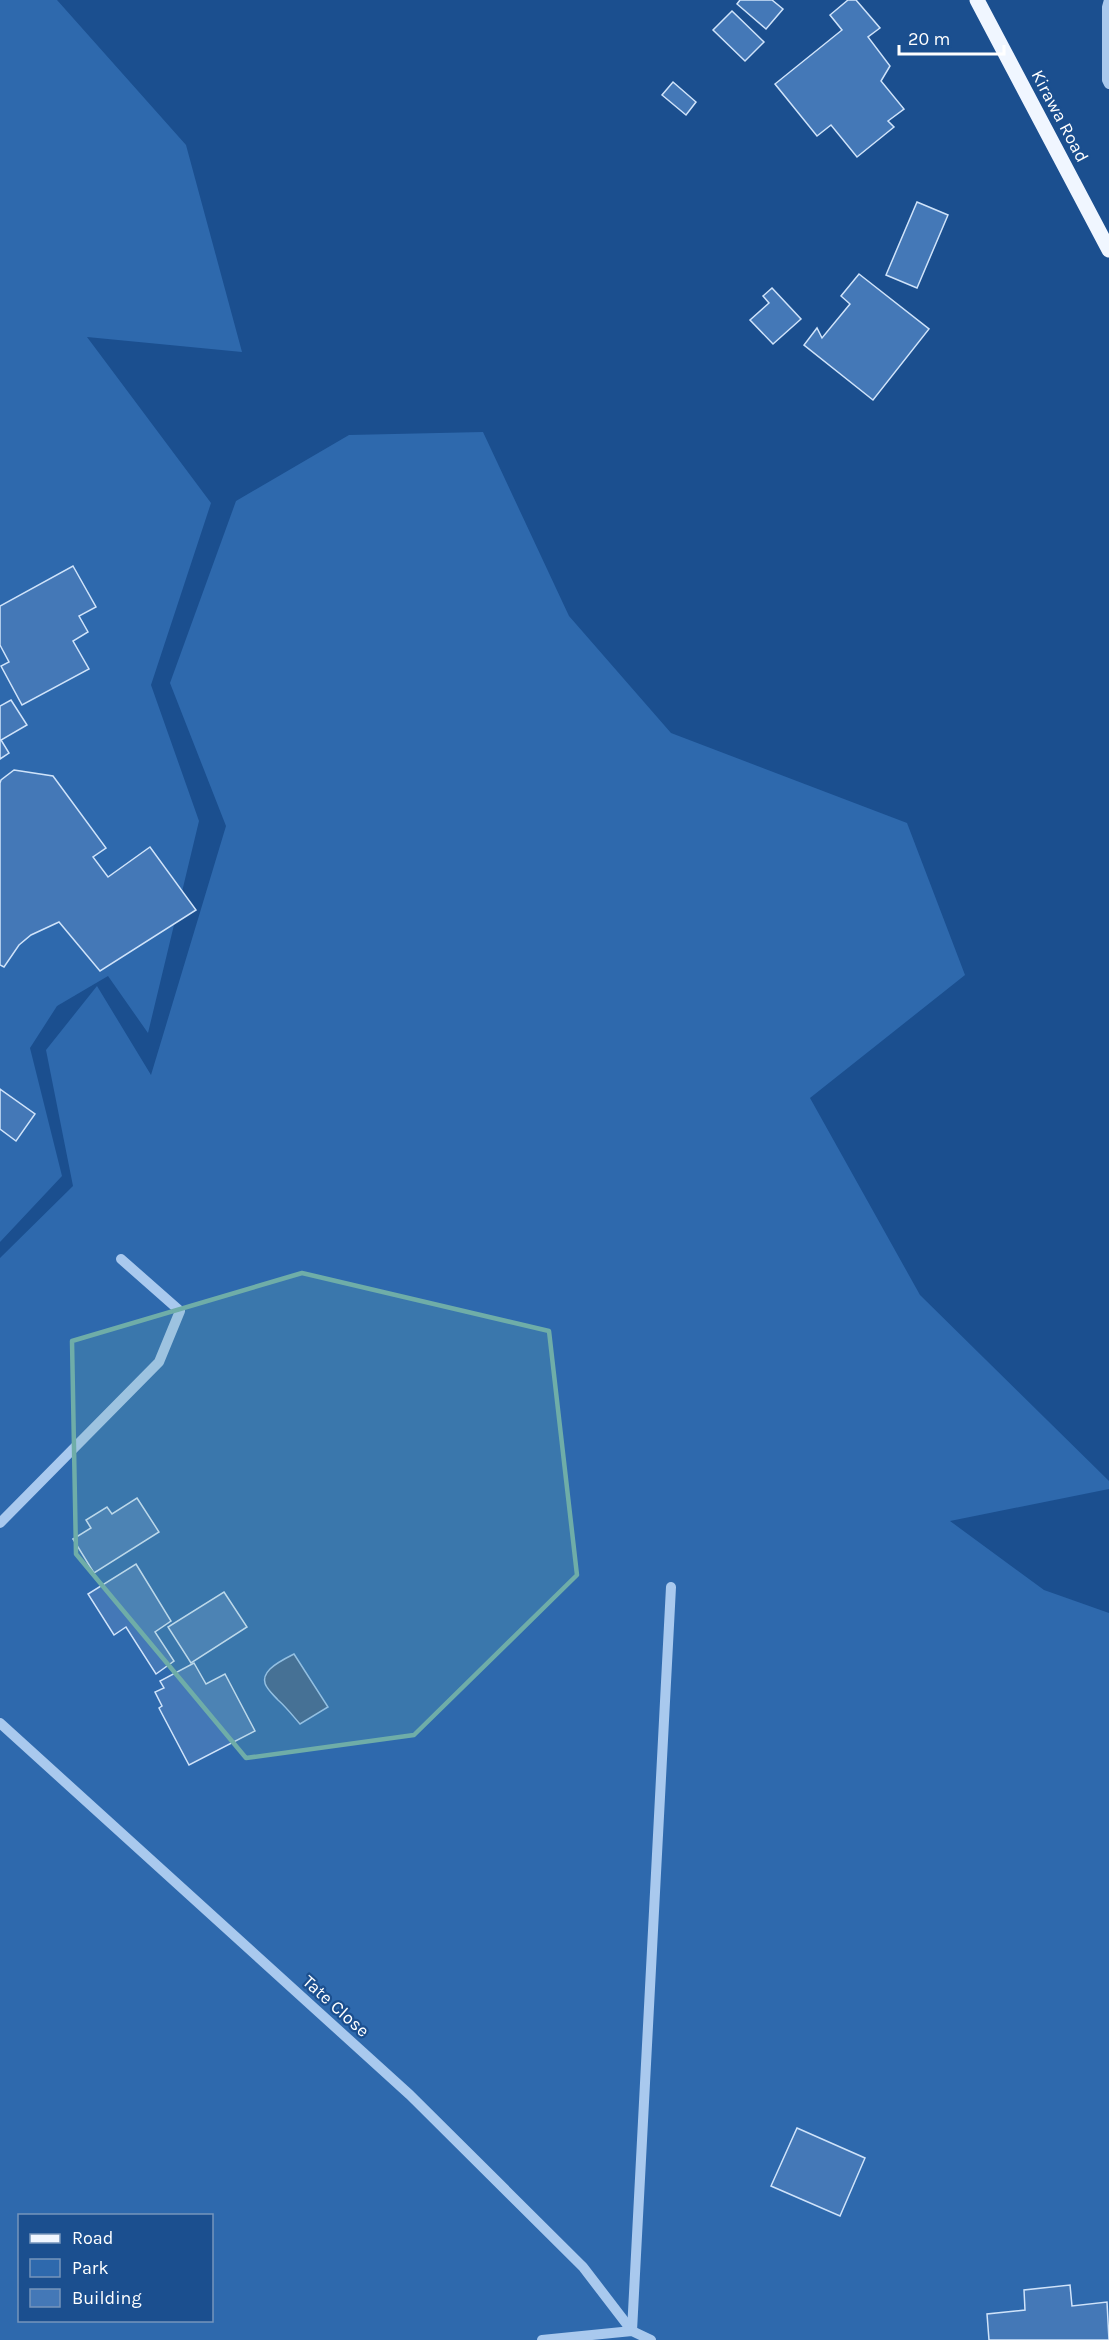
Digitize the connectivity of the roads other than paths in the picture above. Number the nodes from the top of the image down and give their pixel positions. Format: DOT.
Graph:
graph roads {
  1 [pos="977,0"];
  2 [pos="1108,0"];
  3 [pos="1109,84"];
  4 [pos="1109,250"];
  5 [pos="122,1259"];
  6 [pos="0,1523"];
  7 [pos="671,1587"];
  8 [pos="0,1723"];
  9 [pos="632,2331"];
  10 [pos="542,2340"];
  11 [pos="562,2340"];
  12 [pos="651,2340"];
  1 -- 4 [label="main road, Kirawa Road"];
  2 -- 3 [label="street"];
  5 -- 6 [label="street"];
  7 -- 9 [label="street"];
  8 -- 9 [label="street, Tate Close"];
  9 -- 11 [label="street"];
  9 -- 12 [label="street"];
  10 -- 11 [label="street"];
}
